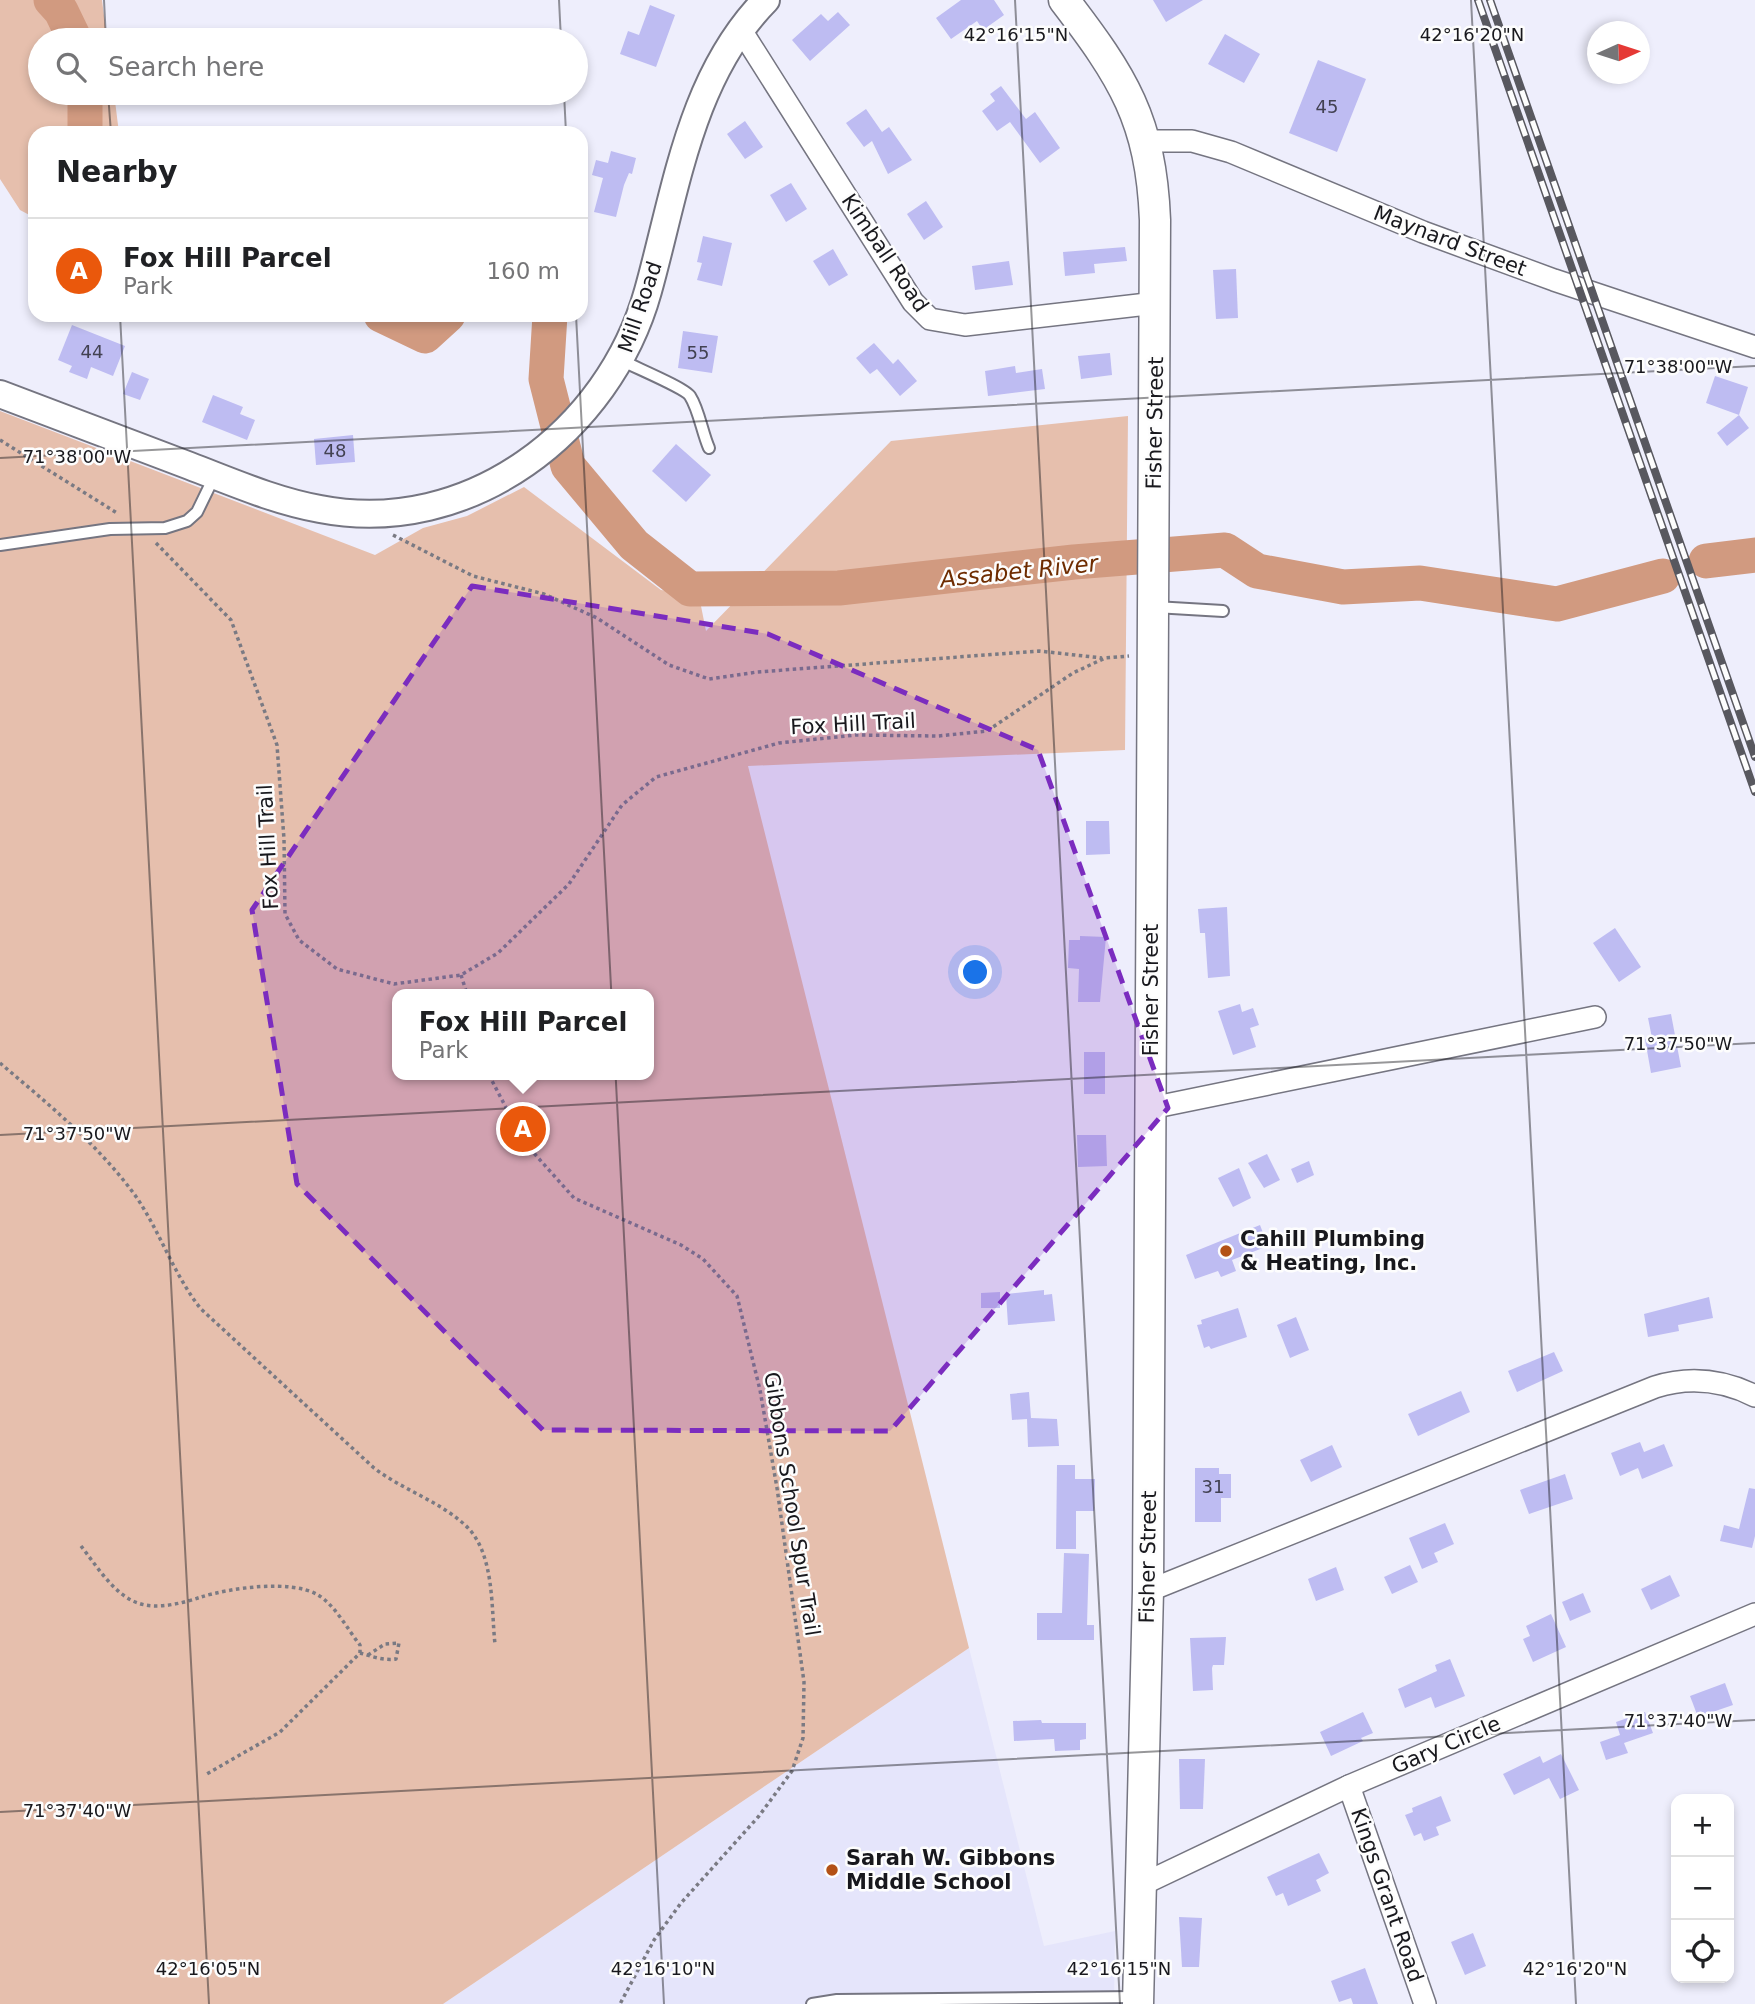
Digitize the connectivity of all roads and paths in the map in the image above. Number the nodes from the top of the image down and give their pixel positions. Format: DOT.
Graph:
graph roads {
  1 [pos="766,0"];
  2 [pos="1063,0"];
  3 [pos="741,30"];
  4 [pos="1147,141"];
  5 [pos="1156,303"];
  6 [pos="1755,347"];
  7 [pos="616,370"];
  8 [pos="0,394"];
  9 [pos="0,440"];
  10 [pos="709,448"];
  11 [pos="215,475"];
  12 [pos="142,529"];
  13 [pos="391,534"];
  14 [pos="0,545"];
  15 [pos="1153,607"];
  16 [pos="1223,611"];
  17 [pos="1152,654"];
  18 [pos="1105,658"];
  19 [pos="461,975"];
  20 [pos="465,989"];
  21 [pos="1595,1017"];
  22 [pos="0,1063"];
  23 [pos="492,1080"];
  24 [pos="1151,1108"];
  25 [pos="1755,1396"];
  26 [pos="81,1546"];
  27 [pos="1148,1591"];
  28 [pos="1755,1614"];
  29 [pos="495,1644"];
  30 [pos="360,1653"];
  31 [pos="368,1655"];
  32 [pos="205,1775"];
  33 [pos="1349,1786"];
  34 [pos="1140,1885"];
  35 [pos="1138,2000"];
  36 [pos="620,2004"];
  37 [pos="812,2004"];
  38 [pos="1425,2004"];
  1 -- 3 [label="street, Mill Road"];
  2 -- 4 [label="main road, Fisher Street"];
  3 -- 5 [label="street, Kimball Road"];
  3 -- 7 [label="street, Mill Road"];
  4 -- 5 [label="main road, Fisher Street"];
  4 -- 6 [label="street, Maynard Street"];
  5 -- 15 [label="main road, Fisher Street"];
  7 -- 10 [label="lane"];
  7 -- 11 [label="street, Mill Road"];
  8 -- 11 [label="street, Mill Road"];
  9 -- 12 [label="path, Fox Hill Trail"];
  11 -- 12 [label="lane"];
  12 -- 14 [label="lane"];
  12 -- 19 [label="path, Fox Hill Trail"];
  13 -- 18 [label="path"];
  15 -- 16 [label="lane"];
  15 -- 17 [label="main road, Fisher Street"];
  17 -- 18 [label="path, Fox Hill Trail"];
  17 -- 24 [label="main road, Fisher Street"];
  18 -- 19 [label="path, Fox Hill Trail"];
  19 -- 20 [label="path"];
  21 -- 24 [label="street"];
  22 -- 29 [label="path"];
  23 -- 36 [label="path, Gibbons School Spur Trail"];
  24 -- 27 [label="main road, Fisher Street"];
  25 -- 27 [label="street"];
  26 -- 30 [label="path"];
  27 -- 34 [label="main road, Fisher Street"];
  28 -- 33 [label="street, Gary Circle"];
  30 -- 31 [label="path"];
  30 -- 32 [label="path"];
  31 -- 31 [label="path"];
  33 -- 34 [label="street, Gary Circle"];
  33 -- 38 [label="street, Kings Grant Road"];
  34 -- 35 [label="main road, Fisher Street"];
  35 -- 37 [label="lane"];
}
